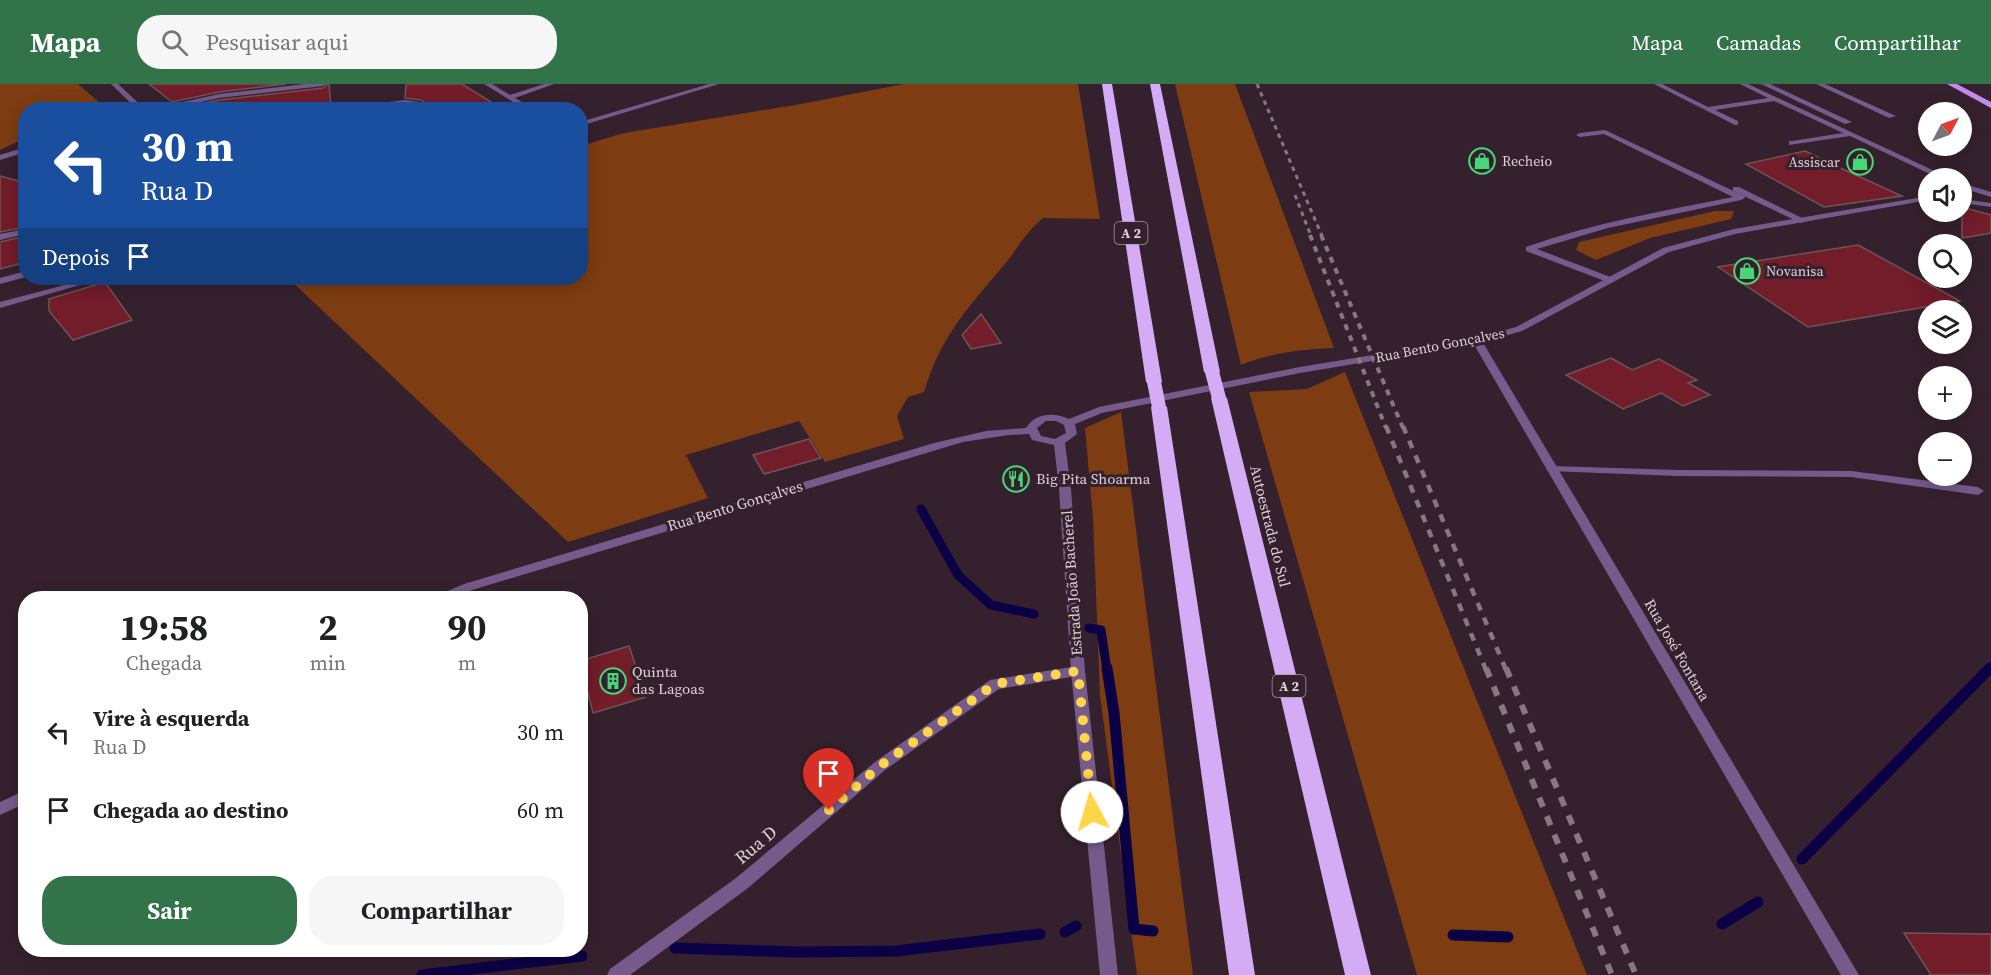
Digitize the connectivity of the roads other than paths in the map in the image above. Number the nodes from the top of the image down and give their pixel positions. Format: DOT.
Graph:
graph roads {
  1 [pos="114,84"];
  2 [pos="323,84"];
  3 [pos="487,84"];
  4 [pos="551,84"];
  5 [pos="716,84"];
  6 [pos="1107,84"];
  7 [pos="1155,84"];
  8 [pos="1657,84"];
  9 [pos="1743,84"];
  10 [pos="1764,84"];
  11 [pos="1819,84"];
  12 [pos="1951,84"];
  13 [pos="510,97"];
  14 [pos="1776,99"];
  15 [pos="135,102"];
  16 [pos="189,102"];
  17 [pos="403,102"];
  18 [pos="418,102"];
  19 [pos="518,102"];
  20 [pos="1991,105"];
  21 [pos="1708,109"];
  22 [pos="1892,116"];
  23 [pos="588,122"];
  24 [pos="1848,122"];
  25 [pos="1735,123"];
  26 [pos="1850,134"];
  27 [pos="1792,143"];
  28 [pos="18,152"];
  29 [pos="0,158"];
  30 [pos="1920,168"];
  31 [pos="1972,189"];
  32 [pos="1972,195"];
  33 [pos="1991,196"];
  34 [pos="1918,201"];
  35 [pos="1972,202"];
  36 [pos="1918,204"];
  37 [pos="1903,205"];
  38 [pos="1991,205"];
  39 [pos="1804,220"];
  40 [pos="0,229"];
  41 [pos="18,232"];
  42 [pos="15,233"];
  43 [pos="0,237"];
  44 [pos="18,276"];
  45 [pos="1610,280"];
  46 [pos="0,281"];
  47 [pos="73,285"];
  48 [pos="0,305"];
  49 [pos="1477,341"];
  50 [pos="1069,423"];
  51 [pos="1030,431"];
  52 [pos="1059,442"];
  53 [pos="1552,469"];
  54 [pos="1978,491"];
  55 [pos="461,591"];
  56 [pos="1078,671"];
  57 [pos="18,800"];
  58 [pos="0,809"];
  59 [pos="616,975"];
  60 [pos="1109,975"];
  61 [pos="1242,975"];
  62 [pos="1358,975"];
  63 [pos="1850,975"];
  1 -- 15 [label="street"];
  2 -- 16 [label="street"];
  3 -- 13 [label="street"];
  4 -- 13 [label="street"];
  5 -- 23 [label="street"];
  6 -- 61 [label="highway, A 2, bridge"];
  7 -- 62 [label="highway, Autoestrada do Sul / A 2, bridge"];
  8 -- 21 [label="street"];
  9 -- 14 [label="street"];
  10 -- 24 [label="street"];
  11 -- 22 [label="street"];
  12 -- 20 [label="main road"];
  13 -- 19 [label="street"];
  14 -- 21 [label="street"];
  14 -- 26 [label="street"];
  17 -- 18 [label="street"];
  21 -- 25 [label="street"];
  26 -- 27 [label="street"];
  26 -- 30 [label="street"];
  28 -- 29 [label="street"];
  31 -- 33 [label="street"];
  32 -- 33 [label="street"];
  34 -- 37 [label="street"];
  35 -- 38 [label="street"];
  36 -- 37 [label="street"];
  37 -- 39 [label="street, Rua Bento Gonçalves"];
  39 -- 45 [label="street, Rua Bento Gonçalves"];
  39 -- 45 [label="street"];
  40 -- 42 [label="street"];
  41 -- 42 [label="street"];
  42 -- 43 [label="street"];
  44 -- 46 [label="street"];
  45 -- 49 [label="street, Rua Bento Gonçalves"];
  47 -- 48 [label="street"];
  49 -- 50 [label="street, Rua Bento Gonçalves"];
  49 -- 53 [label="street, Rua José Fontana"];
  50 -- 51 [label="street"];
  50 -- 52 [label="street"];
  51 -- 52 [label="street"];
  51 -- 55 [label="street, Rua Bento Gonçalves"];
  52 -- 56 [label="street, Estrada João Bacherel"];
  53 -- 54 [label="street"];
  53 -- 63 [label="street, Rua José Fontana"];
  56 -- 59 [label="street, Rua D"];
  56 -- 60 [label="street, Estrada João Bacherel"];
  57 -- 58 [label="street"];
}
